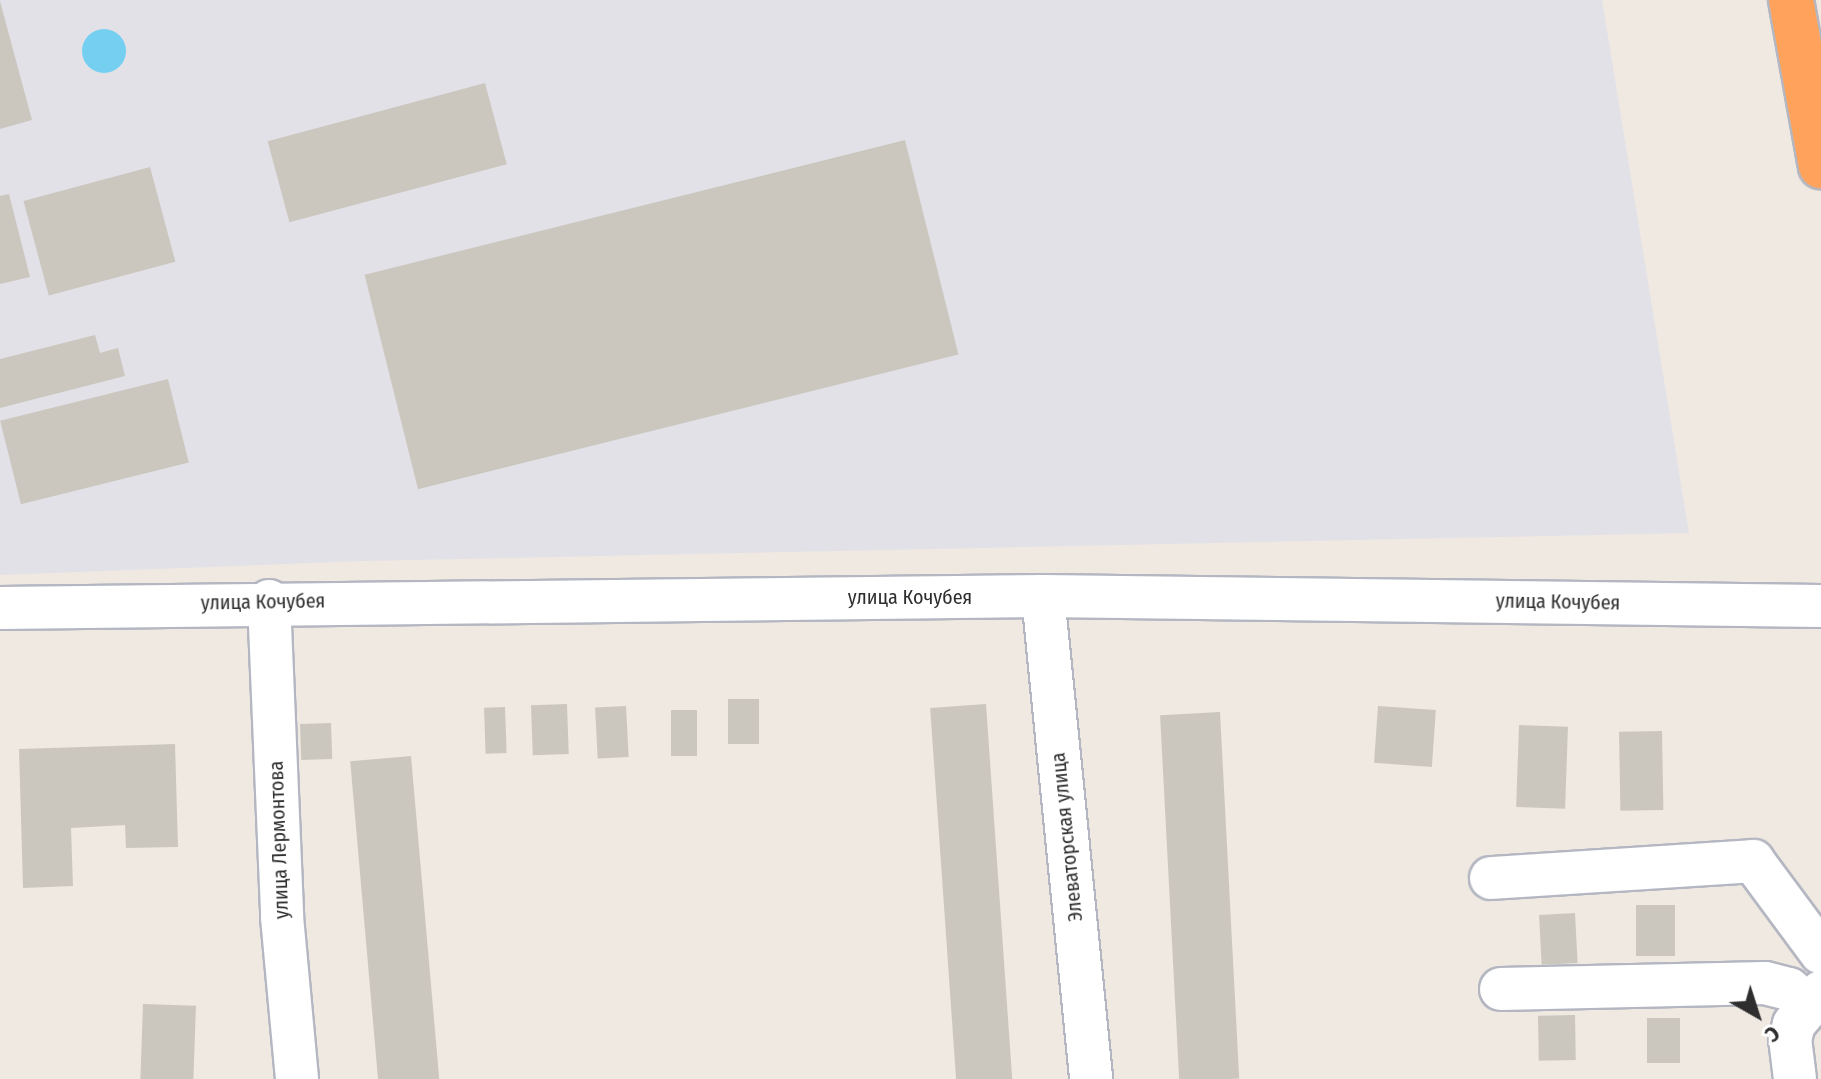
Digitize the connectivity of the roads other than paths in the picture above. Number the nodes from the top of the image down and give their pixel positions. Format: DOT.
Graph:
graph roads {
  1 [pos="1791,0"];
  2 [pos="1821,166"];
  3 [pos="1043,596"];
  4 [pos="269,601"];
  5 [pos="1821,606"];
  6 [pos="0,608"];
  7 [pos="1491,878"];
  8 [pos="1821,953"];
  9 [pos="1501,989"];
  10 [pos="1814,998"];
  11 [pos="297,1079"];
  12 [pos="1091,1079"];
  13 [pos="1795,1079"];
  1 -- 2 [label="highway"];
  3 -- 4 [label="street, улица Кочубея"];
  3 -- 5 [label="street, улица Кочубея"];
  3 -- 12 [label="street, Элеваторская улица"];
  4 -- 6 [label="street, улица Кочубея"];
  4 -- 11 [label="street, улица Лермонтова"];
  7 -- 8 [label="street"];
  9 -- 10 [label="street"];
  10 -- 13 [label="street"];
}
